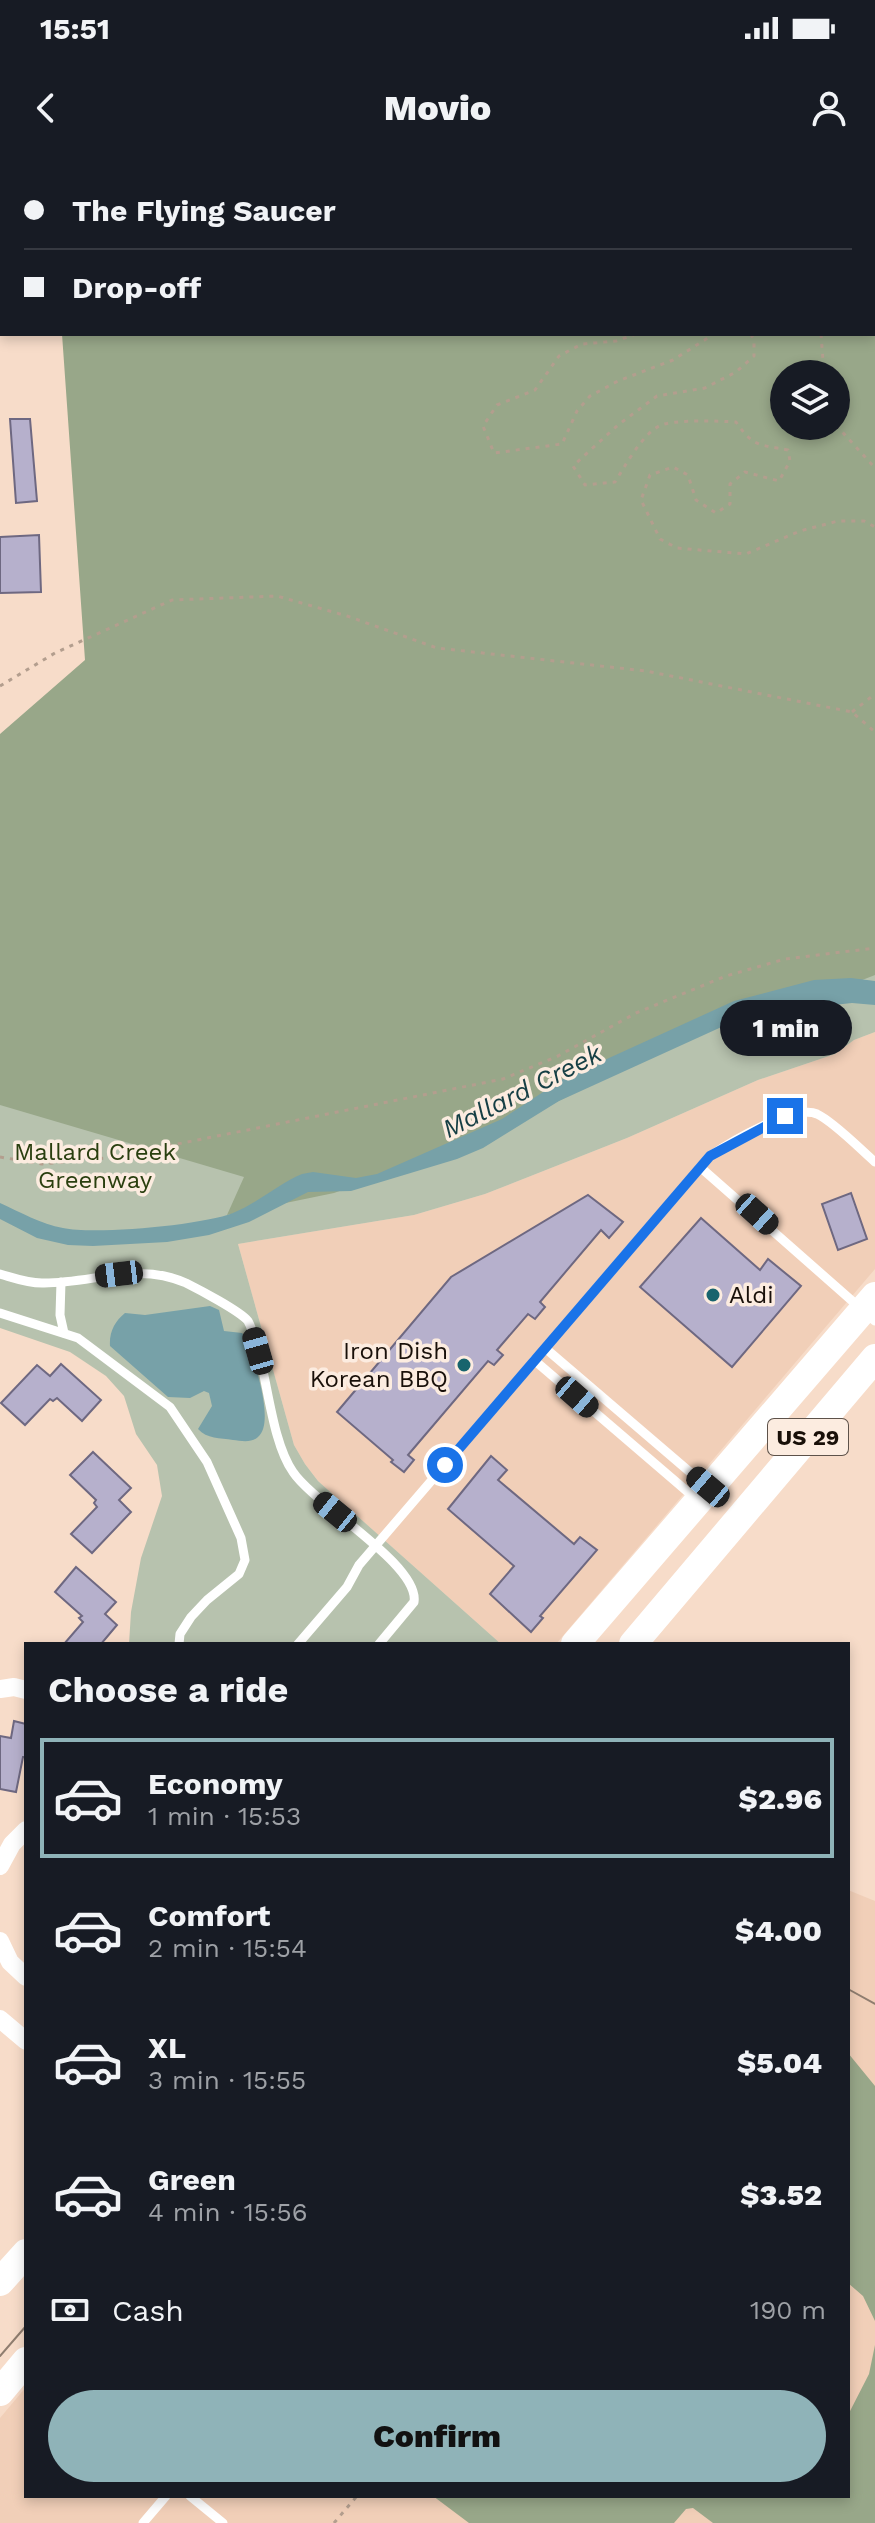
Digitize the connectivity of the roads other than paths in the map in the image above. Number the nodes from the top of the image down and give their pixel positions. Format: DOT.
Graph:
graph roads {
  1 [pos="875,1162"];
  2 [pos="700,1167"];
  3 [pos="0,1274"];
  4 [pos="61,1282"];
  5 [pos="871,1309"];
  6 [pos="0,1313"];
  7 [pos="64,1333"];
  8 [pos="545,1348"];
  9 [pos="875,1358"];
  10 [pos="534,1360"];
  11 [pos="703,1494"];
  12 [pos="375,1546"];
  13 [pos="180,1642"];
  14 [pos="300,1642"];
  15 [pos="381,1642"];
  16 [pos="577,1642"];
  17 [pos="635,1642"];
  18 [pos="0,1689"];
  19 [pos="24,1690"];
  20 [pos="24,1832"];
  21 [pos="0,1866"];
  22 [pos="0,1941"];
  23 [pos="24,1975"];
  24 [pos="0,2019"];
  25 [pos="24,2039"];
  26 [pos="24,2255"];
  27 [pos="0,2282"];
  28 [pos="24,2363"];
  29 [pos="0,2392"];
  30 [pos="164,2498"];
  31 [pos="192,2498"];
  32 [pos="143,2523"];
  33 [pos="223,2523"];
  1 -- 2 [label="lane"];
  2 -- 5 [label="lane"];
  2 -- 8 [label="lane"];
  3 -- 4 [label="lane"];
  4 -- 7 [label="lane"];
  4 -- 12 [label="lane"];
  5 -- 11 [label="main road, US 29"];
  6 -- 7 [label="lane"];
  7 -- 13 [label="lane"];
  8 -- 10 [label="lane"];
  8 -- 11 [label="lane"];
  9 -- 17 [label="main road, US 29"];
  10 -- 11 [label="lane"];
  10 -- 12 [label="lane"];
  11 -- 16 [label="main road, US 29"];
  12 -- 14 [label="lane"];
  12 -- 15 [label="lane"];
  18 -- 19 [label="street"];
  20 -- 21 [label="street"];
  22 -- 23 [label="street"];
  24 -- 25 [label="street"];
  26 -- 27 [label="main road"];
  28 -- 29 [label="main road"];
  30 -- 32 [label="lane"];
  31 -- 33 [label="lane"];
}
